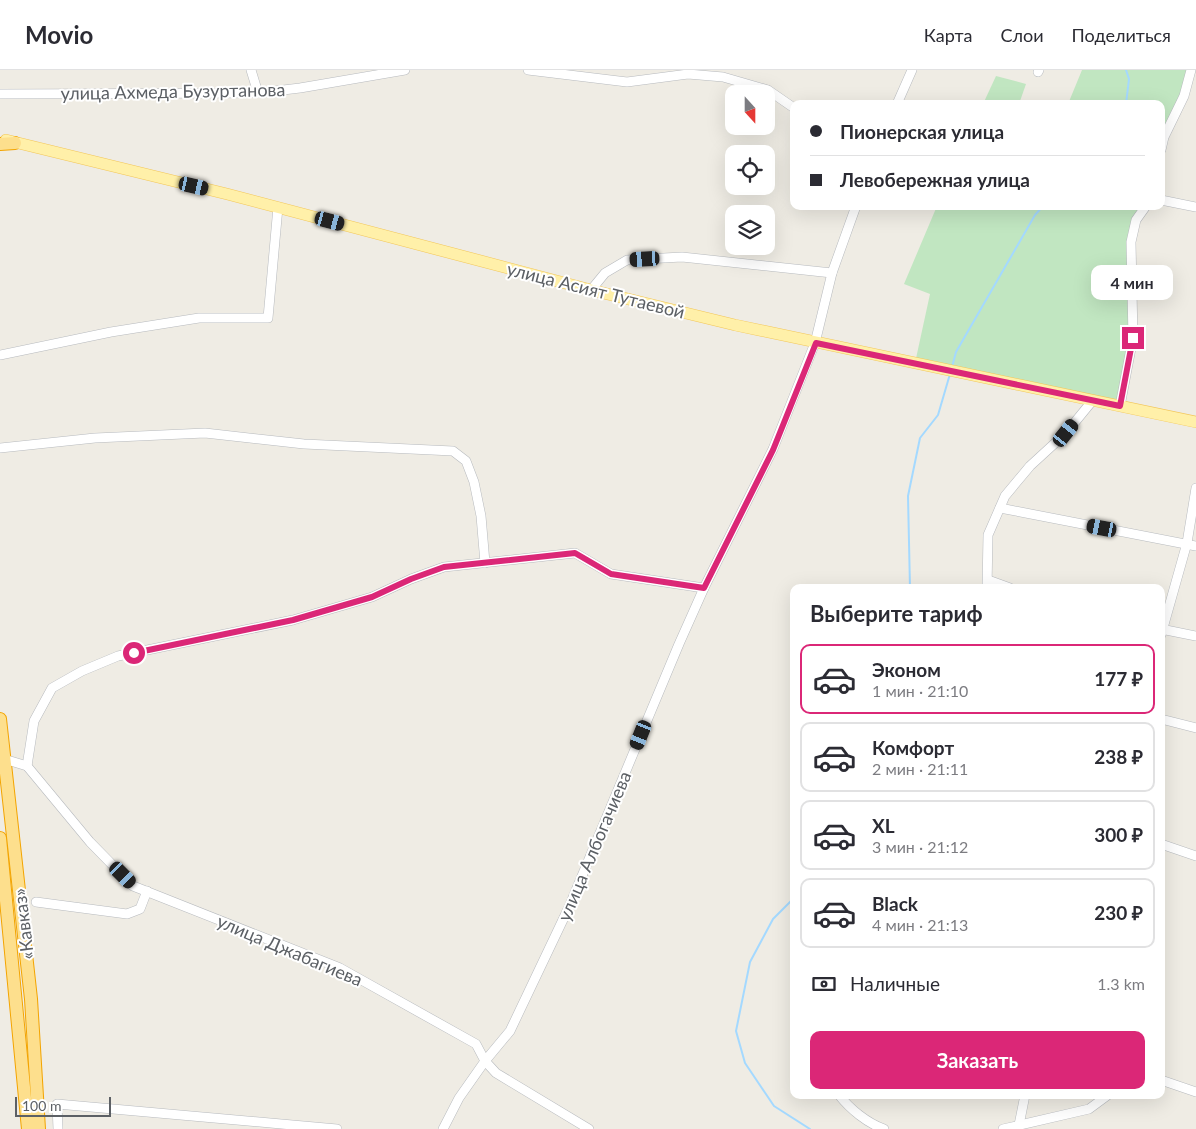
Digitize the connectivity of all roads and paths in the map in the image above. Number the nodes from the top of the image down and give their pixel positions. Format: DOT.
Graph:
graph roads {
  1 [pos="251,70"];
  2 [pos="405,70"];
  3 [pos="528,70"];
  4 [pos="912,70"];
  5 [pos="1191,70"];
  6 [pos="688,72"];
  7 [pos="258,93"];
  8 [pos="0,94"];
  9 [pos="898,100"];
  10 [pos="790,105"];
  11 [pos="1165,135"];
  12 [pos="0,141"];
  13 [pos="15,143"];
  14 [pos="1165,201"];
  15 [pos="278,207"];
  16 [pos="1196,207"];
  17 [pos="855,210"];
  18 [pos="1143,210"];
  19 [pos="832,273"];
  20 [pos="591,290"];
  21 [pos="816,343"];
  22 [pos="0,355"];
  23 [pos="1092,400"];
  24 [pos="1120,406"];
  25 [pos="1196,422"];
  26 [pos="0,448"];
  27 [pos="1196,488"];
  28 [pos="1000,508"];
  29 [pos="1191,545"];
  30 [pos="485,563"];
  31 [pos="988,584"];
  32 [pos="704,588"];
  33 [pos="1165,622"];
  34 [pos="1165,631"];
  35 [pos="1196,636"];
  36 [pos="0,719"];
  37 [pos="1165,720"];
  38 [pos="1196,728"];
  39 [pos="4,759"];
  40 [pos="27,766"];
  41 [pos="0,838"];
  42 [pos="1165,845"];
  43 [pos="1196,856"];
  44 [pos="147,891"];
  45 [pos="36,902"];
  46 [pos="485,1061"];
  47 [pos="1165,1081"];
  48 [pos="1196,1092"];
  49 [pos="842,1099"];
  50 [pos="1024,1099"];
  51 [pos="1103,1099"];
  52 [pos="1019,1125"];
  53 [pos="28,1129"];
  54 [pos="40,1129"];
  55 [pos="58,1129"];
  56 [pos="337,1129"];
  57 [pos="443,1129"];
  58 [pos="589,1129"];
  59 [pos="884,1129"];
  60 [pos="1003,1129"];
  1 -- 7 [label="street"];
  2 -- 7 [label="street, улица Ахмеда Бузуртанова"];
  3 -- 6 [label="street"];
  4 -- 9 [label="street"];
  5 -- 11 [label="street"];
  6 -- 10 [label="street"];
  7 -- 8 [label="street, улица Ахмеда Бузуртанова"];
  12 -- 13 [label="highway"];
  13 -- 15 [label="main road, улица Асият Тутаевой"];
  14 -- 16 [label="street"];
  15 -- 20 [label="main road, улица Асият Тутаевой"];
  15 -- 22 [label="street"];
  17 -- 19 [label="street, улица Албогачиева"];
  18 -- 24 [label="street"];
  19 -- 20 [label="street"];
  19 -- 21 [label="street, улица Албогачиева"];
  20 -- 21 [label="main road, улица Асият Тутаевой"];
  21 -- 23 [label="main road, улица Асият Тутаевой"];
  21 -- 32 [label="street, улица Албогачиева"];
  23 -- 24 [label="main road, улица Асият Тутаевой"];
  23 -- 28 [label="street"];
  24 -- 25 [label="main road, улица Асият Тутаевой"];
  26 -- 30 [label="street"];
  27 -- 29 [label="street"];
  28 -- 29 [label="street"];
  28 -- 31 [label="street"];
  29 -- 33 [label="street"];
  30 -- 32 [label="street"];
  30 -- 40 [label="street"];
  32 -- 46 [label="street, улица Албогачиева"];
  34 -- 35 [label="street"];
  36 -- 39 [label="highway, «Кавказ»"];
  37 -- 38 [label="street"];
  39 -- 40 [label="street"];
  39 -- 54 [label="highway, «Кавказ»"];
  40 -- 44 [label="street, улица Джабагиева"];
  41 -- 53 [label="highway, «Кавказ»"];
  42 -- 43 [label="street"];
  44 -- 45 [label="street"];
  44 -- 46 [label="street, улица Джабагиева"];
  46 -- 57 [label="street, улица Албогачиева"];
  46 -- 58 [label="street, улица Джабагиева"];
  47 -- 48 [label="street"];
  49 -- 59 [label="street"];
  50 -- 52 [label="street"];
  51 -- 52 [label="street"];
  52 -- 60 [label="street"];
  55 -- 56 [label="street"];
}
